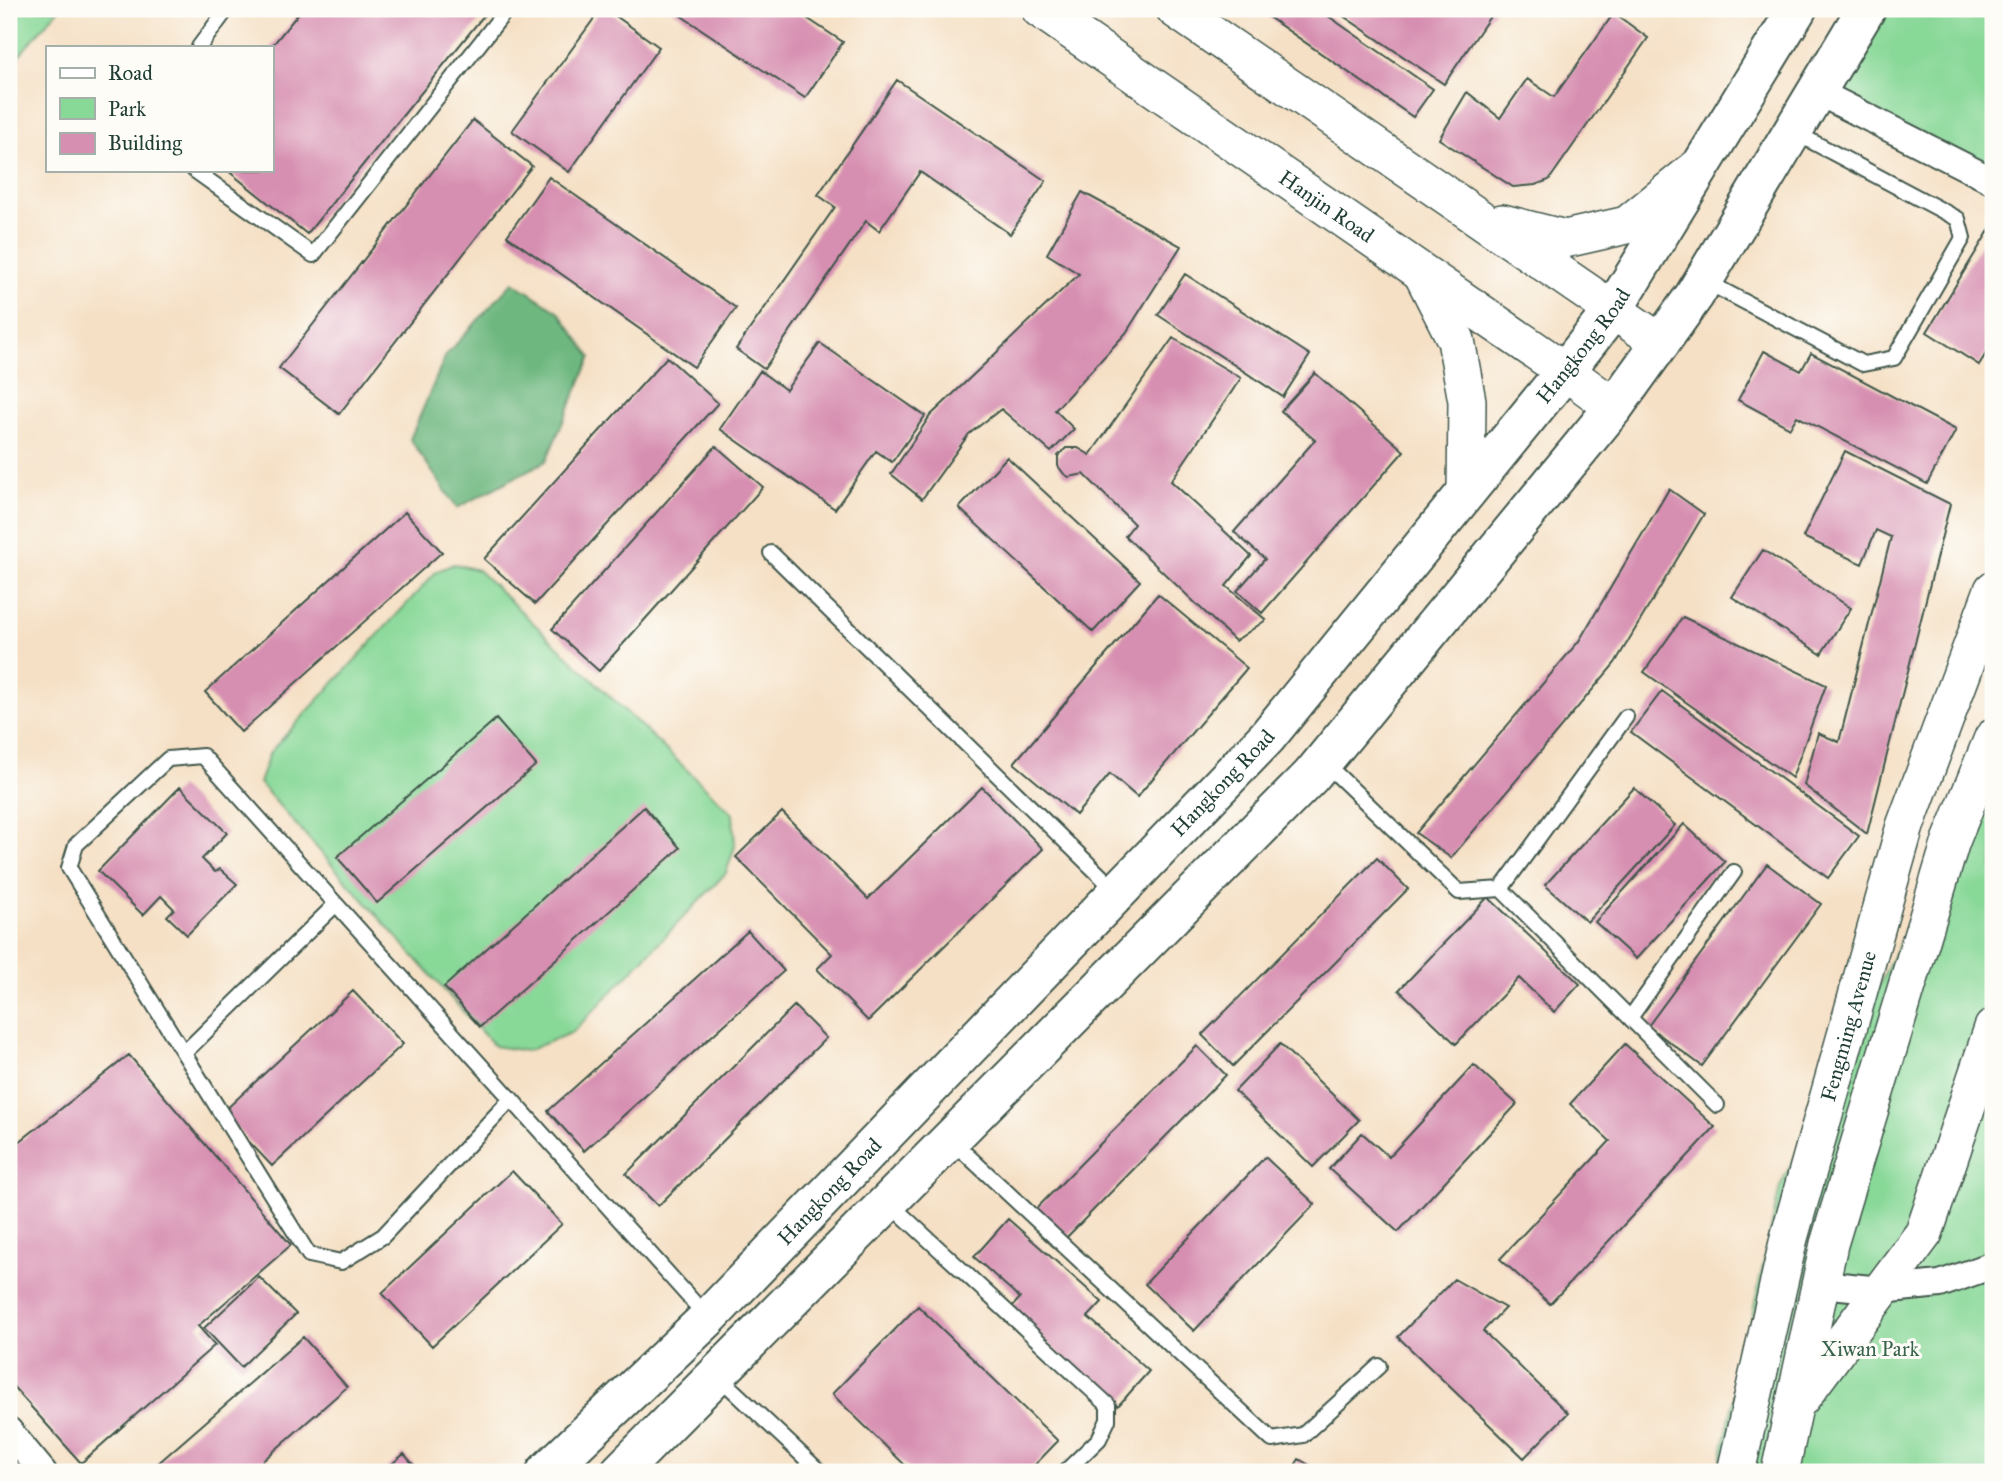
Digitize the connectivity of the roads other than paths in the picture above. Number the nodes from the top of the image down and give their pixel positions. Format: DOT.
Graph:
graph roads {
  1 [pos="227,9"];
  2 [pos="507,9"];
  3 [pos="1040,9"];
  4 [pos="1175,9"];
  5 [pos="1797,9"];
  6 [pos="1867,9"];
  7 [pos="200,46"];
  8 [pos="1816,91"];
  9 [pos="1792,131"];
  10 [pos="1701,166"];
  11 [pos="197,172"];
  12 [pos="1993,181"];
  13 [pos="1477,216"];
  14 [pos="1420,271"];
  15 [pos="1704,280"];
  16 [pos="1613,310"];
  17 [pos="1661,343"];
  18 [pos="1565,372"];
  19 [pos="1614,407"];
  20 [pos="1466,493"];
  21 [pos="771,553"];
  22 [pos="1993,590"];
  23 [pos="1626,717"];
  24 [pos="1993,737"];
  25 [pos="1323,761"];
  26 [pos="1734,872"];
  27 [pos="1501,890"];
  28 [pos="1117,892"];
  29 [pos="336,904"];
  30 [pos="1630,1018"];
  31 [pos="1993,1028"];
  32 [pos="184,1053"];
  33 [pos="511,1099"];
  34 [pos="1717,1105"];
  35 [pos="950,1139"];
  36 [pos="888,1202"];
  37 [pos="1993,1265"];
  38 [pos="1821,1284"];
  39 [pos="1881,1290"];
  40 [pos="708,1318"];
  41 [pos="1379,1366"];
  42 [pos="717,1375"];
  43 [pos="1794,1407"];
  44 [pos="9,1432"];
  45 [pos="43,1472"];
  46 [pos="546,1472"];
  47 [pos="620,1472"];
  48 [pos="820,1472"];
  49 [pos="1065,1472"];
  50 [pos="1736,1472"];
  51 [pos="1780,1472"];
  1 -- 7 [label="lane"];
  2 -- 11 [label="lane"];
  3 -- 14 [label="street, Hanjin Road"];
  4 -- 13 [label="street"];
  5 -- 10 [label="main road, Hangkong Road"];
  6 -- 8 [label="main road"];
  8 -- 9 [label="main road"];
  8 -- 12 [label="street"];
  9 -- 15 [label="main road"];
  9 -- 15 [label="lane"];
  10 -- 13 [label="street"];
  10 -- 16 [label="main road, Hangkong Road"];
  13 -- 16 [label="street"];
  14 -- 18 [label="street, Hanjin Road"];
  14 -- 20 [label="street"];
  15 -- 17 [label="main road"];
  16 -- 17 [label="street"];
  16 -- 18 [label="main road, Hangkong Road"];
  17 -- 19 [label="main road"];
  18 -- 19 [label="street, Hanjin Road"];
  18 -- 20 [label="main road, Hangkong Road"];
  19 -- 25 [label="main road"];
  20 -- 28 [label="main road, Hangkong Road"];
  21 -- 28 [label="lane"];
  22 -- 50 [label="street, Fengming Avenue"];
  23 -- 27 [label="lane"];
  24 -- 38 [label="street, Fengming Avenue"];
  25 -- 27 [label="lane"];
  25 -- 35 [label="main road"];
  26 -- 30 [label="lane"];
  27 -- 30 [label="lane"];
  28 -- 40 [label="main road, Hangkong Road"];
  29 -- 32 [label="lane"];
  29 -- 32 [label="lane"];
  29 -- 33 [label="lane"];
  30 -- 34 [label="lane"];
  31 -- 39 [label="street"];
  32 -- 33 [label="lane"];
  33 -- 40 [label="lane"];
  35 -- 36 [label="main road"];
  35 -- 41 [label="lane"];
  36 -- 42 [label="main road"];
  36 -- 49 [label="lane"];
  37 -- 39 [label="street"];
  38 -- 39 [label="street"];
  38 -- 43 [label="street, Fengming Avenue"];
  39 -- 43 [label="street"];
  40 -- 46 [label="main road, Hangkong Road"];
  42 -- 47 [label="main road"];
  42 -- 48 [label="lane"];
  43 -- 51 [label="street, Fengming Avenue"];
  44 -- 45 [label="street"];
}
